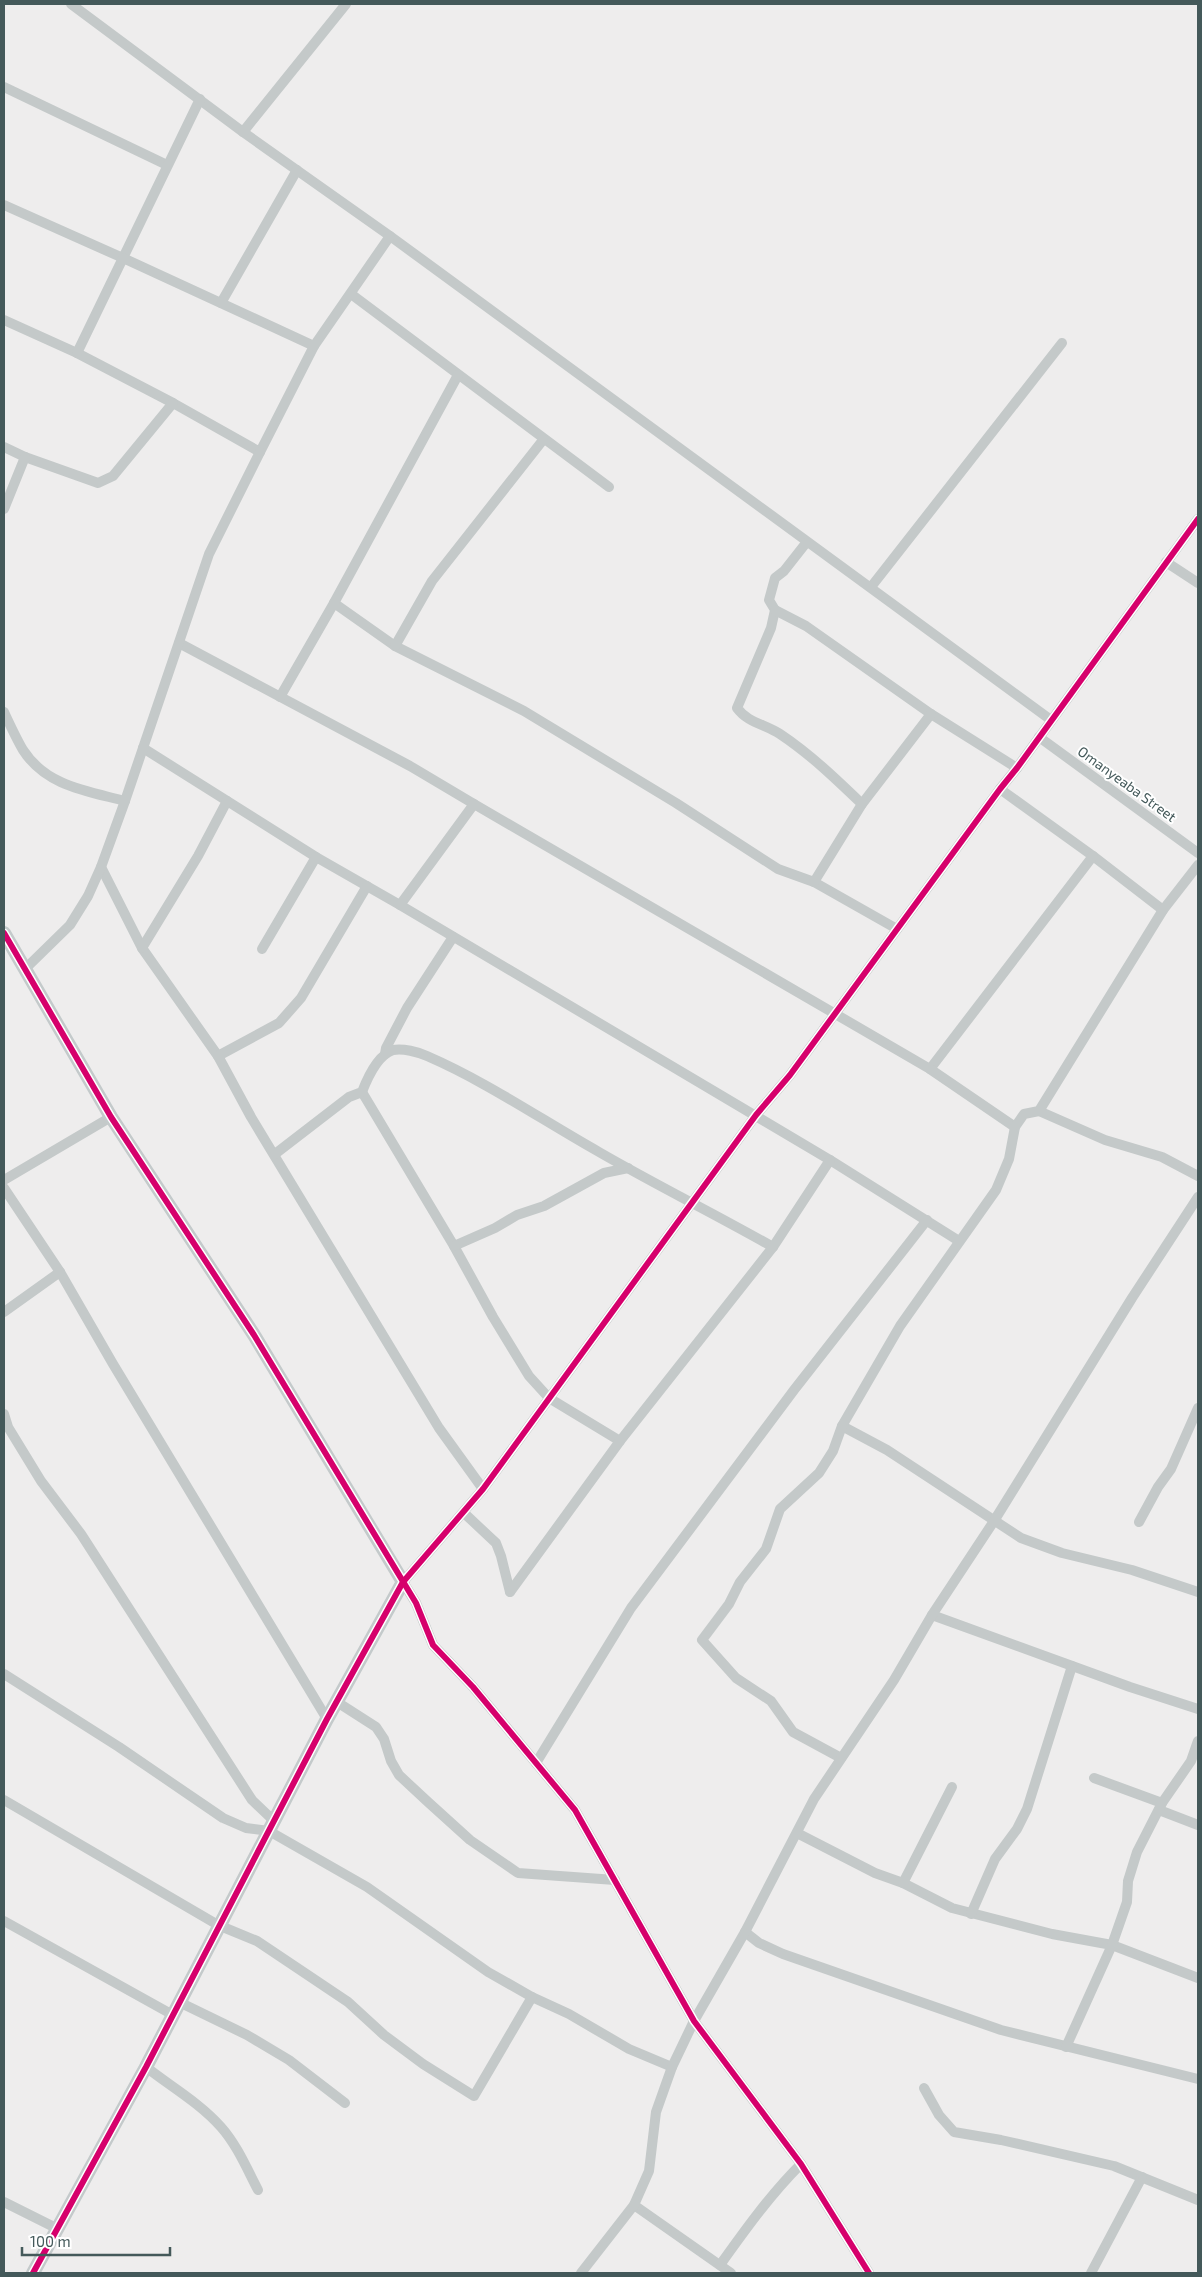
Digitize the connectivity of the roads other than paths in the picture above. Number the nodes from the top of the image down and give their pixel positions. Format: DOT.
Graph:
graph roads {
  1 [pos="71,4"];
  2 [pos="346,4"];
  3 [pos="4,87"];
  4 [pos="200,99"];
  5 [pos="243,132"];
  6 [pos="166,165"];
  7 [pos="297,170"];
  8 [pos="4,205"];
  9 [pos="390,236"];
  10 [pos="123,258"];
  11 [pos="351,294"];
  12 [pos="220,303"];
  13 [pos="4,321"];
  14 [pos="1062,342"];
  15 [pos="314,346"];
  16 [pos="76,352"];
  17 [pos="458,375"];
  18 [pos="172,403"];
  19 [pos="543,440"];
  20 [pos="4,446"];
  21 [pos="260,452"];
  22 [pos="25,457"];
  23 [pos="609,487"];
  24 [pos="4,509"];
  25 [pos="1198,519"];
  26 [pos="806,543"];
  27 [pos="1166,562"];
  28 [pos="1198,582"];
  29 [pos="871,587"];
  30 [pos="334,603"];
  31 [pos="775,610"];
  32 [pos="179,643"];
  33 [pos="395,646"];
  34 [pos="280,697"];
  35 [pos="4,712"];
  36 [pos="931,714"];
  37 [pos="1051,720"];
  38 [pos="1039,737"];
  39 [pos="143,748"];
  40 [pos="1018,768"];
  41 [pos="1000,789"];
  42 [pos="124,801"];
  43 [pos="227,801"];
  44 [pos="474,804"];
  45 [pos="862,804"];
  46 [pos="1198,853"];
  47 [pos="1093,856"];
  48 [pos="316,857"];
  49 [pos="1198,865"];
  50 [pos="101,867"];
  51 [pos="814,882"];
  52 [pos="367,886"];
  53 [pos="400,905"];
  54 [pos="1163,910"];
  55 [pos="897,929"];
  56 [pos="4,933"];
  57 [pos="453,937"];
  58 [pos="142,948"];
  59 [pos="262,949"];
  60 [pos="25,969"];
  61 [pos="835,1014"];
  62 [pos="385,1054"];
  63 [pos="218,1056"];
  64 [pos="930,1069"];
  65 [pos="362,1092"];
  66 [pos="1039,1111"];
  67 [pos="756,1115"];
  68 [pos="111,1116"];
  69 [pos="1015,1127"];
  70 [pos="275,1154"];
  71 [pos="830,1160"];
  72 [pos="628,1168"];
  73 [pos="1198,1176"];
  74 [pos="4,1180"];
  75 [pos="4,1188"];
  76 [pos="1198,1197"];
  77 [pos="693,1202"];
  78 [pos="927,1220"];
  79 [pos="959,1241"];
  80 [pos="454,1246"];
  81 [pos="773,1247"];
  82 [pos="60,1272"];
  83 [pos="4,1312"];
  84 [pos="549,1398"];
  85 [pos="1198,1408"];
  86 [pos="4,1414"];
  87 [pos="842,1426"];
  88 [pos="6,1428"];
  89 [pos="620,1441"];
  90 [pos="483,1489"];
  91 [pos="464,1513"];
  92 [pos="994,1521"];
  93 [pos="1139,1522"];
  94 [pos="403,1582"];
  95 [pos="1198,1592"];
  96 [pos="932,1615"];
  97 [pos="1072,1666"];
  98 [pos="4,1674"];
  99 [pos="337,1702"];
  100 [pos="1198,1709"];
  101 [pos="327,1719"];
  102 [pos="1198,1741"];
  103 [pos="841,1758"];
  104 [pos="536,1763"];
  105 [pos="1094,1778"];
  106 [pos="952,1787"];
  107 [pos="4,1800"];
  108 [pos="1160,1806"];
  109 [pos="1198,1825"];
  110 [pos="271,1826"];
  111 [pos="797,1833"];
  112 [pos="615,1880"];
  113 [pos="903,1883"];
  114 [pos="971,1914"];
  115 [pos="4,1921"];
  116 [pos="218,1925"];
  117 [pos="745,1932"];
  118 [pos="1112,1945"];
  119 [pos="1198,1978"];
  120 [pos="532,1997"];
  121 [pos="176,2008"];
  122 [pos="694,2021"];
  123 [pos="1066,2047"];
  124 [pos="146,2067"];
  125 [pos="672,2067"];
  126 [pos="1198,2079"];
  127 [pos="924,2088"];
  128 [pos="345,2103"];
  129 [pos="801,2164"];
  130 [pos="1142,2177"];
  131 [pos="258,2190"];
  132 [pos="1198,2200"];
  133 [pos="4,2202"];
  134 [pos="634,2205"];
  135 [pos="58,2229"];
  136 [pos="720,2265"];
  137 [pos="33,2273"];
  138 [pos="581,2273"];
  139 [pos="731,2273"];
  140 [pos="869,2273"];
  141 [pos="1091,2273"];
  1 -- 4 [label="street"];
  2 -- 5 [label="street"];
  3 -- 6 [label="street"];
  4 -- 5 [label="street"];
  4 -- 6 [label="street"];
  5 -- 7 [label="street"];
  6 -- 10 [label="street"];
  7 -- 9 [label="street"];
  7 -- 12 [label="street"];
  8 -- 10 [label="street"];
  9 -- 11 [label="street"];
  9 -- 26 [label="street"];
  10 -- 12 [label="street"];
  10 -- 16 [label="street"];
  11 -- 15 [label="street"];
  11 -- 17 [label="street"];
  12 -- 15 [label="street"];
  13 -- 16 [label="street"];
  14 -- 29 [label="street"];
  15 -- 21 [label="street"];
  16 -- 18 [label="street"];
  17 -- 19 [label="street"];
  17 -- 30 [label="street"];
  18 -- 21 [label="street"];
  18 -- 22 [label="street"];
  19 -- 23 [label="street"];
  19 -- 33 [label="street"];
  20 -- 22 [label="street"];
  21 -- 32 [label="street"];
  22 -- 24 [label="street"];
  25 -- 27 [label="street"];
  26 -- 29 [label="street"];
  26 -- 31 [label="street"];
  27 -- 28 [label="street"];
  27 -- 37 [label="street"];
  29 -- 37 [label="street"];
  30 -- 33 [label="street"];
  30 -- 34 [label="street"];
  31 -- 36 [label="street"];
  31 -- 45 [label="street"];
  32 -- 34 [label="street"];
  32 -- 39 [label="street"];
  33 -- 51 [label="street"];
  34 -- 44 [label="street"];
  35 -- 42 [label="street"];
  36 -- 40 [label="street"];
  36 -- 45 [label="street"];
  37 -- 38 [label="street"];
  38 -- 40 [label="street"];
  38 -- 46 [label="street, Omanyeaba Street"];
  39 -- 42 [label="street"];
  39 -- 43 [label="street"];
  40 -- 41 [label="street"];
  41 -- 47 [label="street"];
  41 -- 55 [label="street"];
  42 -- 50 [label="street"];
  43 -- 48 [label="street"];
  43 -- 58 [label="street"];
  44 -- 53 [label="street"];
  44 -- 61 [label="street"];
  45 -- 51 [label="street"];
  47 -- 54 [label="street"];
  47 -- 64 [label="street"];
  48 -- 52 [label="street"];
  48 -- 59 [label="street"];
  49 -- 54 [label="street"];
  50 -- 58 [label="street"];
  50 -- 60 [label="street"];
  51 -- 55 [label="street"];
  52 -- 53 [label="street"];
  52 -- 63 [label="street"];
  53 -- 57 [label="street"];
  54 -- 66 [label="street"];
  55 -- 61 [label="street"];
  56 -- 60 [label="street"];
  57 -- 62 [label="street"];
  57 -- 67 [label="street"];
  58 -- 63 [label="street"];
  60 -- 68 [label="street"];
  61 -- 64 [label="street"];
  61 -- 67 [label="street"];
  62 -- 65 [label="street"];
  62 -- 72 [label="street"];
  63 -- 70 [label="street"];
  64 -- 69 [label="street"];
  65 -- 70 [label="street"];
  65 -- 80 [label="street"];
  66 -- 69 [label="street"];
  66 -- 73 [label="street"];
  67 -- 71 [label="street"];
  67 -- 77 [label="street"];
  68 -- 74 [label="street"];
  68 -- 94 [label="street"];
  69 -- 79 [label="street"];
  70 -- 90 [label="street"];
  71 -- 78 [label="street"];
  71 -- 81 [label="street"];
  72 -- 77 [label="street"];
  72 -- 80 [label="street"];
  75 -- 82 [label="street"];
  76 -- 92 [label="street"];
  77 -- 81 [label="street"];
  77 -- 84 [label="street"];
  78 -- 79 [label="street"];
  78 -- 104 [label="street"];
  79 -- 87 [label="street"];
  80 -- 84 [label="street"];
  81 -- 89 [label="street"];
  82 -- 83 [label="street"];
  82 -- 101 [label="street"];
  84 -- 89 [label="street"];
  84 -- 90 [label="street"];
  85 -- 93 [label="street"];
  86 -- 88 [label="street"];
  87 -- 92 [label="street"];
  87 -- 103 [label="street"];
  88 -- 110 [label="street"];
  89 -- 91 [label="street"];
  90 -- 91 [label="street"];
  91 -- 94 [label="street"];
  92 -- 95 [label="street"];
  92 -- 96 [label="street"];
  94 -- 99 [label="street"];
  94 -- 104 [label="street"];
  96 -- 97 [label="street"];
  96 -- 103 [label="street"];
  97 -- 100 [label="street"];
  97 -- 114 [label="street"];
  98 -- 110 [label="street"];
  99 -- 101 [label="street"];
  99 -- 112 [label="street"];
  101 -- 110 [label="street"];
  102 -- 108 [label="street"];
  103 -- 111 [label="street"];
  104 -- 112 [label="street"];
  105 -- 108 [label="street"];
  106 -- 113 [label="street"];
  107 -- 116 [label="street"];
  108 -- 109 [label="street"];
  108 -- 118 [label="street"];
  110 -- 116 [label="street"];
  110 -- 120 [label="street"];
  111 -- 113 [label="street"];
  111 -- 117 [label="street"];
  112 -- 122 [label="street"];
  113 -- 114 [label="street"];
  114 -- 118 [label="street"];
  115 -- 121 [label="street"];
  116 -- 120 [label="street"];
  116 -- 121 [label="street"];
  117 -- 122 [label="street"];
  117 -- 123 [label="street"];
  118 -- 119 [label="street"];
  118 -- 123 [label="street"];
  120 -- 125 [label="street"];
  121 -- 124 [label="street"];
  121 -- 128 [label="street"];
  122 -- 125 [label="street"];
  122 -- 129 [label="street"];
  123 -- 126 [label="street"];
  124 -- 131 [label="street"];
  124 -- 135 [label="street"];
  125 -- 134 [label="street"];
  127 -- 130 [label="street"];
  129 -- 136 [label="street"];
  129 -- 140 [label="street"];
  130 -- 132 [label="street"];
  130 -- 141 [label="street"];
  133 -- 135 [label="street"];
  134 -- 136 [label="street"];
  134 -- 138 [label="street"];
  135 -- 137 [label="street"];
  136 -- 139 [label="street"];
}
